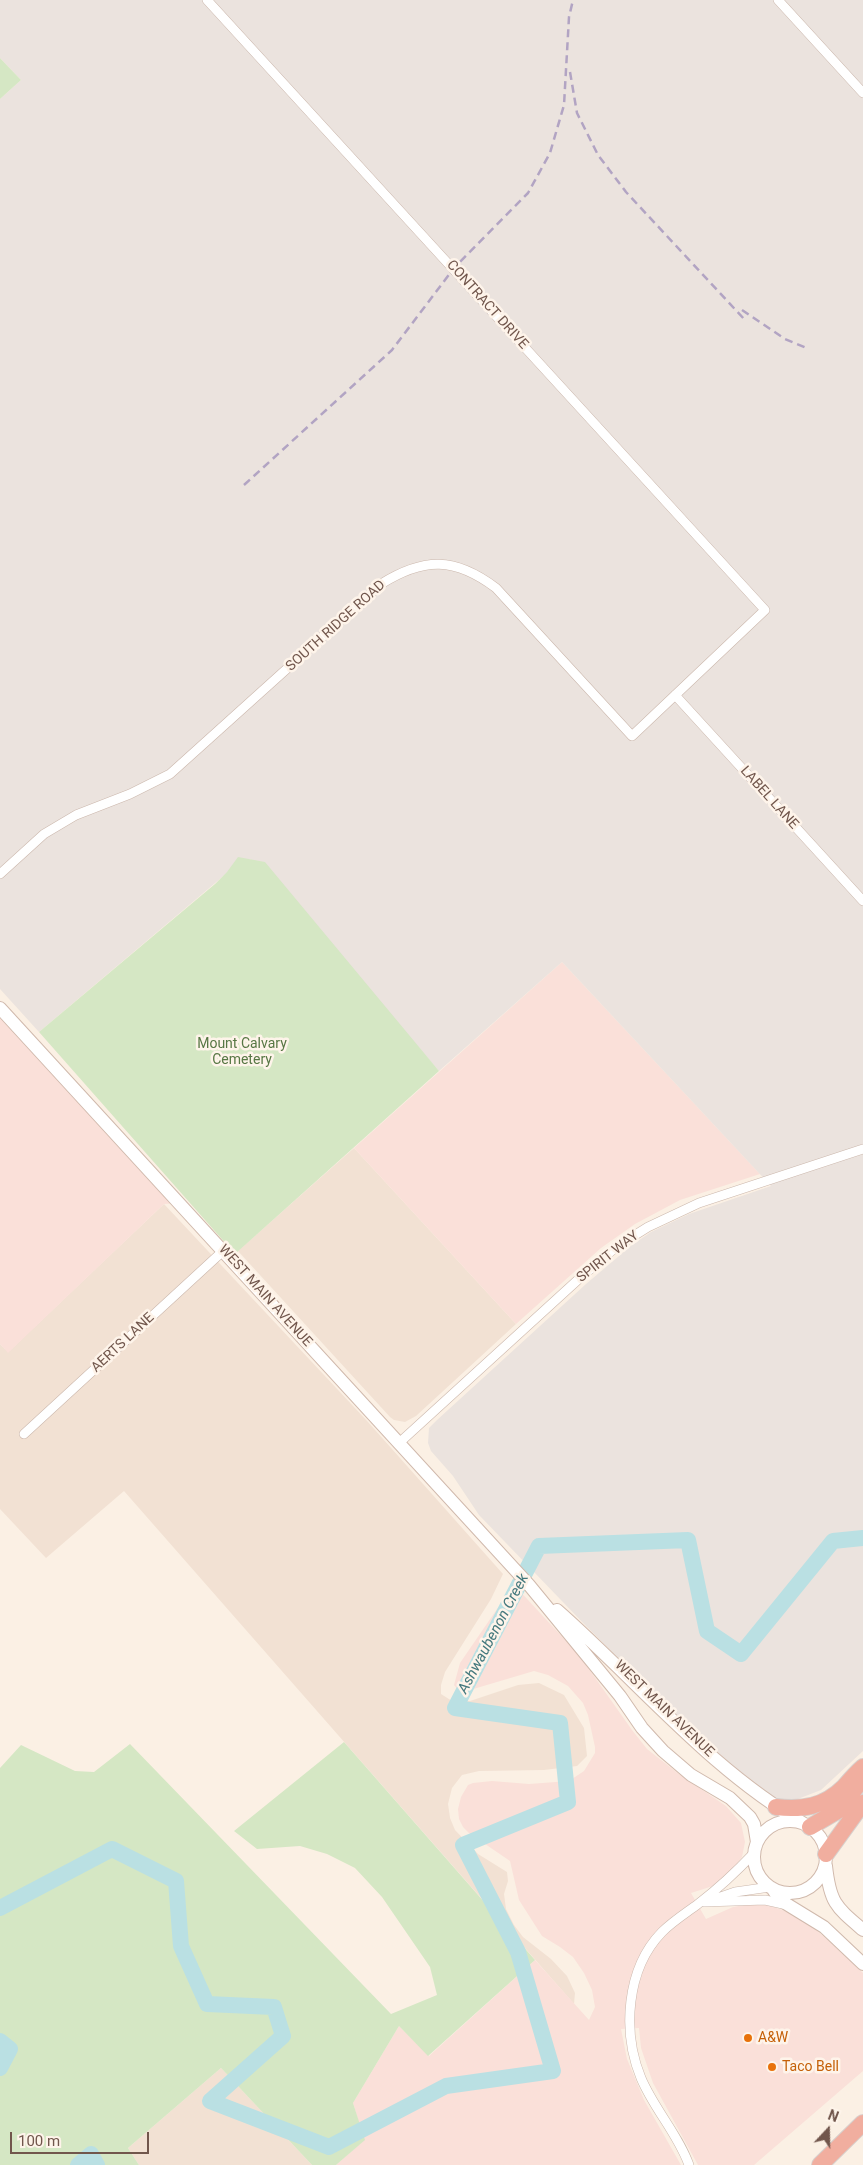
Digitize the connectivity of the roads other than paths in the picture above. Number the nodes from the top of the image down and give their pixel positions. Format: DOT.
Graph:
graph roads {
  1 [pos="207,0"];
  2 [pos="778,0"];
  3 [pos="863,93"];
  4 [pos="765,610"];
  5 [pos="675,695"];
  6 [pos="0,874"];
  7 [pos="863,901"];
  8 [pos="0,1008"];
  9 [pos="863,1149"];
  10 [pos="223,1251"];
  11 [pos="24,1434"];
  12 [pos="399,1443"];
  13 [pos="529,1585"];
  14 [pos="863,1767"];
  15 [pos="863,1780"];
  16 [pos="863,1803"];
  17 [pos="776,1807"];
  18 [pos="808,1826"];
  19 [pos="756,1847"];
  20 [pos="826,1858"];
  21 [pos="771,1888"];
  22 [pos="701,1903"];
  23 [pos="792,1906"];
  24 [pos="863,1930"];
  25 [pos="863,1964"];
  26 [pos="863,2123"];
  27 [pos="689,2165"];
  28 [pos="820,2165"];
  1 -- 4 [label="street, CONTRACT DRIVE"];
  2 -- 3 [label="street"];
  4 -- 5 [label="street, SOUTH RIDGE ROAD"];
  5 -- 6 [label="street, SOUTH RIDGE ROAD"];
  5 -- 7 [label="street, LABEL LANE"];
  8 -- 10 [label="main road, WEST MAIN AVENUE"];
  9 -- 12 [label="street, SPIRIT WAY"];
  10 -- 11 [label="street, AERTS LANE"];
  10 -- 12 [label="main road, WEST MAIN AVENUE"];
  12 -- 13 [label="main road, WEST MAIN AVENUE"];
  13 -- 17 [label="main road, WEST MAIN AVENUE"];
  13 -- 19 [label="main road, WEST MAIN AVENUE"];
  14 -- 17 [label="highway"];
  15 -- 18 [label="highway"];
  16 -- 20 [label="highway"];
  17 -- 18 [label="main road, WEST MAIN AVENUE"];
  18 -- 19 [label="main road"];
  18 -- 20 [label="main road"];
  19 -- 21 [label="main road"];
  19 -- 22 [label="street"];
  20 -- 21 [label="main road"];
  20 -- 24 [label="main road"];
  21 -- 22 [label="street"];
  21 -- 23 [label="main road"];
  22 -- 23 [label="street"];
  22 -- 27 [label="street"];
  23 -- 25 [label="main road"];
  26 -- 28 [label="highway"];
}
